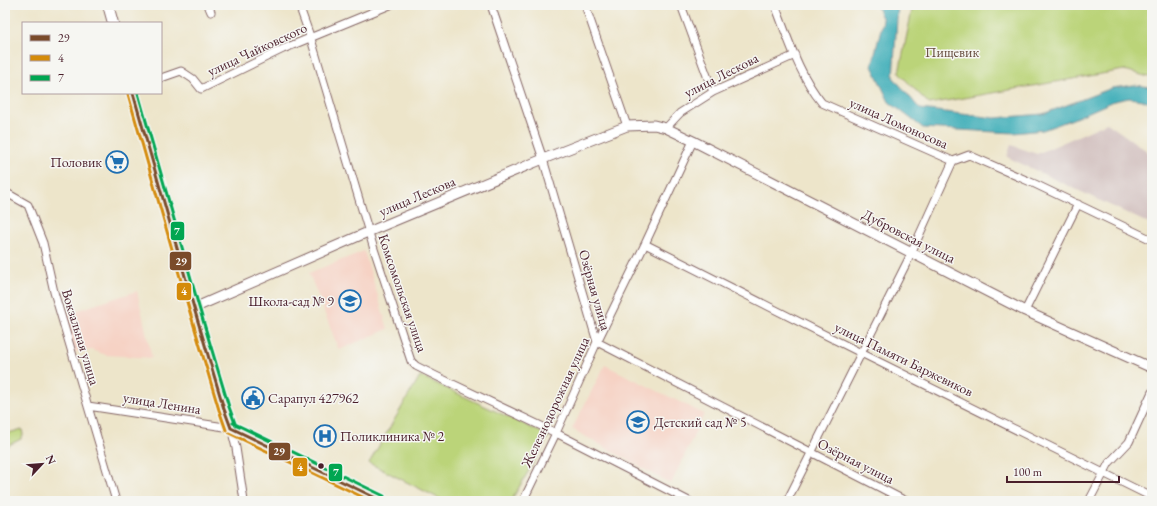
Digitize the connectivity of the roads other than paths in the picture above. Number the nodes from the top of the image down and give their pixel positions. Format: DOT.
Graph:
graph roads {
  1 [pos="108,5"];
  2 [pos="299,5"];
  3 [pos="390,5"];
  4 [pos="490,5"];
  5 [pos="585,5"];
  6 [pos="681,5"];
  7 [pos="775,5"];
  8 [pos="113,22"];
  9 [pos="311,39"];
  10 [pos="794,54"];
  11 [pos="162,78"];
  12 [pos="713,92"];
  13 [pos="133,94"];
  14 [pos="654,125"];
  15 [pos="627,126"];
  16 [pos="666,128"];
  17 [pos="692,141"];
  18 [pos="543,159"];
  19 [pos="953,161"];
  20 [pos="5,192"];
  21 [pos="1078,204"];
  22 [pos="368,232"];
  23 [pos="1152,240"];
  24 [pos="645,244"];
  25 [pos="911,253"];
  26 [pos="194,308"];
  27 [pos="1025,311"];
  28 [pos="597,342"];
  29 [pos="861,353"];
  30 [pos="1152,368"];
  31 [pos="1152,392"];
  32 [pos="88,406"];
  33 [pos="231,428"];
  34 [pos="556,433"];
  35 [pos="811,452"];
  36 [pos="1104,472"];
  37 [pos="1152,497"];
  38 [pos="116,501"];
  39 [pos="244,501"];
  40 [pos="382,501"];
  41 [pos="523,501"];
  42 [pos="689,501"];
  43 [pos="787,501"];
  44 [pos="906,501"];
  45 [pos="1088,501"];
  1 -- 8 [label="main road"];
  2 -- 9 [label="street, Комсомольская улица"];
  3 -- 9 [label="street, улица Чайковского"];
  4 -- 18 [label="street, Озёрная улица"];
  5 -- 15 [label="street"];
  6 -- 12 [label="street"];
  7 -- 10 [label="street, улица Ломоносова"];
  9 -- 11 [label="street, улица Чайковского"];
  9 -- 22 [label="street, Комсомольская улица"];
  10 -- 12 [label="street, улица Лескова"];
  10 -- 19 [label="street, улица Ломоносова"];
  12 -- 16 [label="street, улица Лескова"];
  13 -- 26 [label="main road"];
  14 -- 15 [label="street, улица Лескова"];
  14 -- 16 [label="street, Дубровская улица"];
  15 -- 18 [label="street, улица Лескова"];
  16 -- 17 [label="street, Дубровская улица"];
  17 -- 24 [label="street, Железнодорожная улица"];
  17 -- 25 [label="street, Дубровская улица"];
  18 -- 22 [label="street, улица Лескова"];
  18 -- 28 [label="street, Озёрная улица"];
  19 -- 21 [label="street, улица Ломоносова"];
  19 -- 25 [label="street"];
  20 -- 32 [label="street, Вокзальная улица"];
  21 -- 23 [label="street, улица Ломоносова"];
  21 -- 27 [label="street"];
  22 -- 26 [label="street, улица Лескова"];
  22 -- 34 [label="street, Комсомольская улица"];
  24 -- 28 [label="street, Железнодорожная улица"];
  24 -- 29 [label="street, улица Памяти Баржевиков"];
  25 -- 27 [label="street, Дубровская улица"];
  25 -- 29 [label="street"];
  26 -- 33 [label="main road"];
  27 -- 30 [label="street, Дубровская улица"];
  28 -- 34 [label="street, Железнодорожная улица"];
  28 -- 35 [label="street, Озёрная улица"];
  29 -- 35 [label="street"];
  29 -- 36 [label="street, улица Памяти Баржевиков"];
  31 -- 36 [label="street"];
  32 -- 33 [label="street, улица Ленина"];
  32 -- 38 [label="street, Вокзальная улица"];
  33 -- 39 [label="street"];
  33 -- 40 [label="main road, улица Ленина"];
  34 -- 41 [label="street, Железнодорожная улица"];
  34 -- 42 [label="street, Комсомольская улица"];
  35 -- 43 [label="street"];
  35 -- 44 [label="street, Озёрная улица"];
  36 -- 37 [label="street, улица Памяти Баржевиков"];
  36 -- 45 [label="street"];
}
